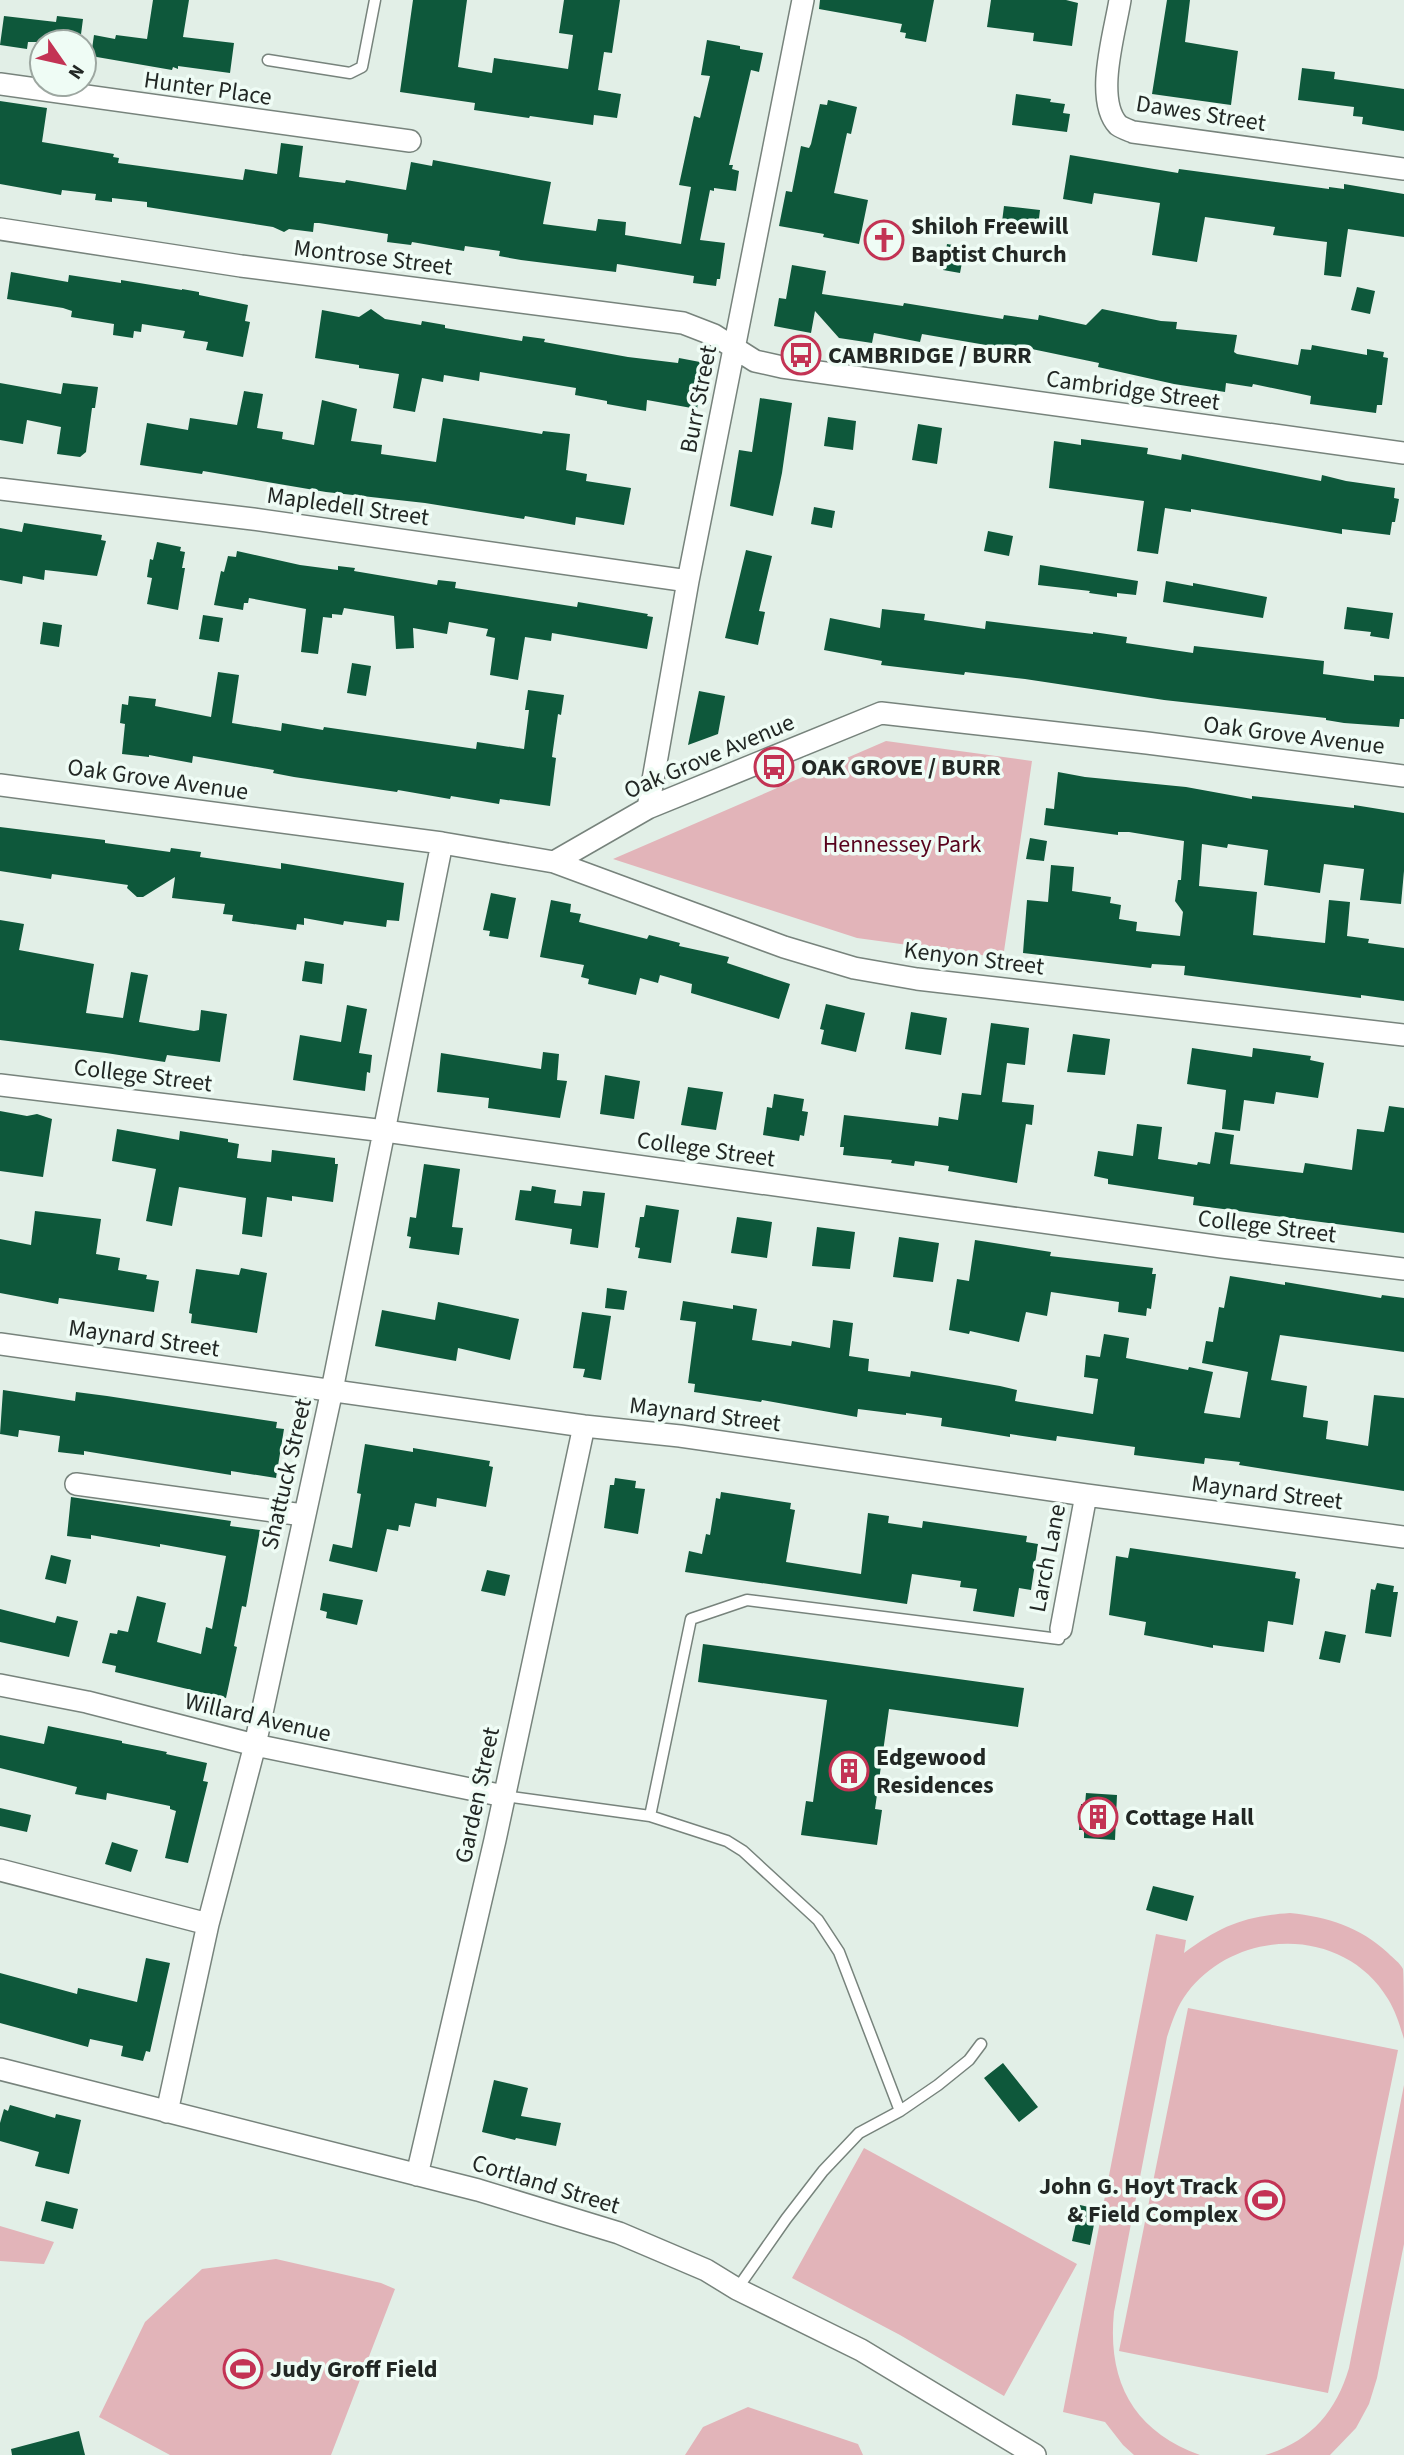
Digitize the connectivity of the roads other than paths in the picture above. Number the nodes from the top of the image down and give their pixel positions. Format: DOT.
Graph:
graph roads {
  1 [pos="375,0"];
  2 [pos="803,0"];
  3 [pos="1120,0"];
  4 [pos="268,60"];
  5 [pos="0,84"];
  6 [pos="410,142"];
  7 [pos="1404,169"];
  8 [pos="0,229"];
  9 [pos="735,348"];
  10 [pos="1404,453"];
  11 [pos="0,489"];
  12 [pos="688,581"];
  13 [pos="1404,776"];
  14 [pos="0,785"];
  15 [pos="648,808"];
  16 [pos="442,844"];
  17 [pos="554,862"];
  18 [pos="1404,1035"];
  19 [pos="0,1084"];
  20 [pos="385,1131"];
  21 [pos="1404,1269"];
  22 [pos="0,1344"];
  23 [pos="332,1390"];
  24 [pos="584,1426"];
  25 [pos="76,1484"];
  26 [pos="1086,1495"];
  27 [pos="303,1516"];
  28 [pos="1404,1537"];
  29 [pos="1060,1634"];
  30 [pos="0,1685"];
  31 [pos="255,1745"];
  32 [pos="505,1796"];
  33 [pos="650,1816"];
  34 [pos="0,1870"];
  35 [pos="208,1924"];
  36 [pos="981,2044"];
  37 [pos="0,2069"];
  38 [pos="900,2111"];
  39 [pos="167,2112"];
  40 [pos="417,2175"];
  41 [pos="737,2289"];
  42 [pos="1035,2455"];
  1 -- 4 [label="lane"];
  2 -- 9 [label="street, Burr Street"];
  3 -- 7 [label="street, Dawes Street"];
  5 -- 6 [label="street, Hunter Place"];
  8 -- 9 [label="street, Montrose Street"];
  9 -- 10 [label="street, Cambridge Street"];
  9 -- 12 [label="street, Burr Street"];
  11 -- 12 [label="street, Mapledell Street"];
  12 -- 15 [label="street, Burr Street"];
  13 -- 15 [label="street, Oak Grove Avenue"];
  14 -- 16 [label="street, Oak Grove Avenue"];
  15 -- 17 [label="street, Oak Grove Avenue"];
  16 -- 17 [label="street, Oak Grove Avenue"];
  16 -- 20 [label="street, Shattuck Street"];
  17 -- 18 [label="street, Kenyon Street"];
  19 -- 20 [label="street, College Street"];
  20 -- 21 [label="street, College Street"];
  20 -- 23 [label="street, Shattuck Street"];
  22 -- 23 [label="street, Maynard Street"];
  23 -- 24 [label="street, Maynard Street"];
  23 -- 27 [label="street, Shattuck Street"];
  24 -- 26 [label="street, Maynard Street"];
  24 -- 32 [label="street, Garden Street"];
  25 -- 27 [label="street"];
  26 -- 28 [label="street, Maynard Street"];
  26 -- 29 [label="street, Larch Lane"];
  27 -- 31 [label="street, Shattuck Street"];
  29 -- 33 [label="lane"];
  30 -- 31 [label="street, Willard Avenue"];
  31 -- 32 [label="street, Willard Avenue"];
  31 -- 35 [label="street, Shattuck Street"];
  32 -- 33 [label="lane"];
  32 -- 40 [label="street, Garden Street"];
  33 -- 38 [label="lane"];
  34 -- 35 [label="street"];
  35 -- 39 [label="street, Shattuck Street"];
  36 -- 38 [label="lane"];
  37 -- 39 [label="street, Cortland Street"];
  38 -- 41 [label="lane"];
  39 -- 40 [label="street, Cortland Street"];
  40 -- 41 [label="street, Cortland Street"];
  41 -- 42 [label="street, Cortland Street"];
}
